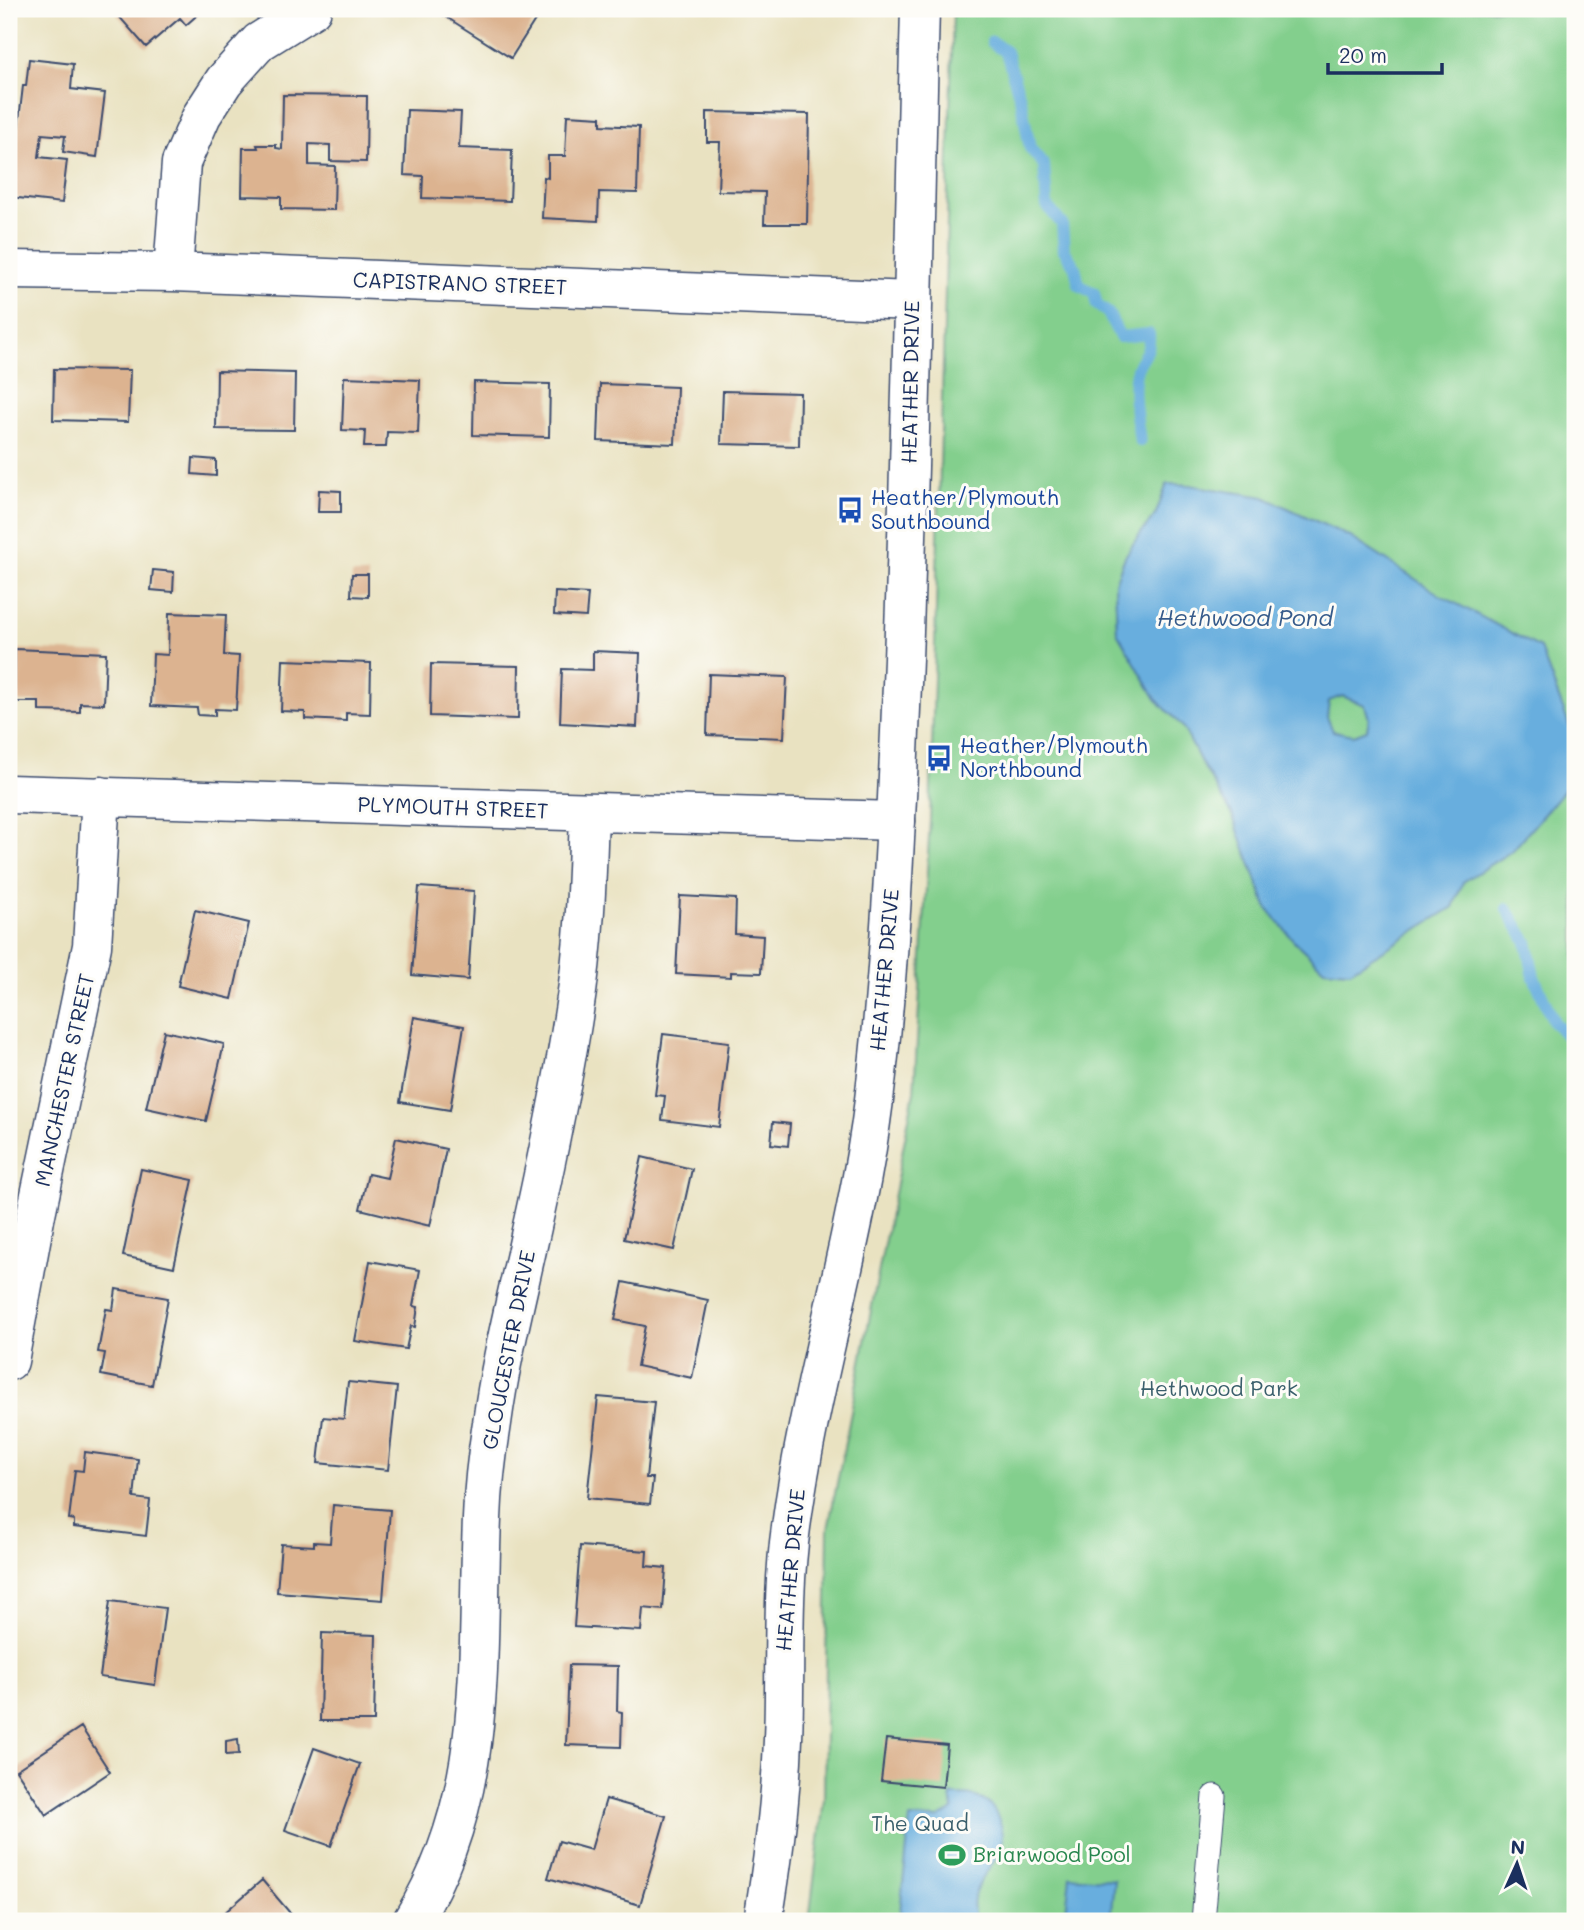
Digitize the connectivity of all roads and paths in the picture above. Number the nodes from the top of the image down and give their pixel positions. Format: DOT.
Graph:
graph roads {
  1 [pos="312,9"];
  2 [pos="920,9"];
  3 [pos="9,270"];
  4 [pos="173,272"];
  5 [pos="912,301"];
  6 [pos="9,794"];
  7 [pos="101,796"];
  8 [pos="589,813"];
  9 [pos="896,821"];
  10 [pos="9,1361"];
  11 [pos="1214,1796"];
  12 [pos="412,1921"];
  13 [pos="763,1921"];
  14 [pos="1203,1921"];
  1 -- 4 [label="street"];
  2 -- 5 [label="street, HEATHER DRIVE"];
  3 -- 4 [label="street, CAPISTRANO STREET"];
  4 -- 5 [label="street, CAPISTRANO STREET"];
  5 -- 9 [label="street, HEATHER DRIVE"];
  6 -- 7 [label="street, PLYMOUTH STREET"];
  7 -- 8 [label="street, PLYMOUTH STREET"];
  7 -- 10 [label="street, MANCHESTER STREET"];
  8 -- 9 [label="street, PLYMOUTH STREET"];
  8 -- 12 [label="street, GLOUCESTER DRIVE"];
  9 -- 13 [label="street, HEATHER DRIVE"];
  11 -- 14 [label="lane"];
}
